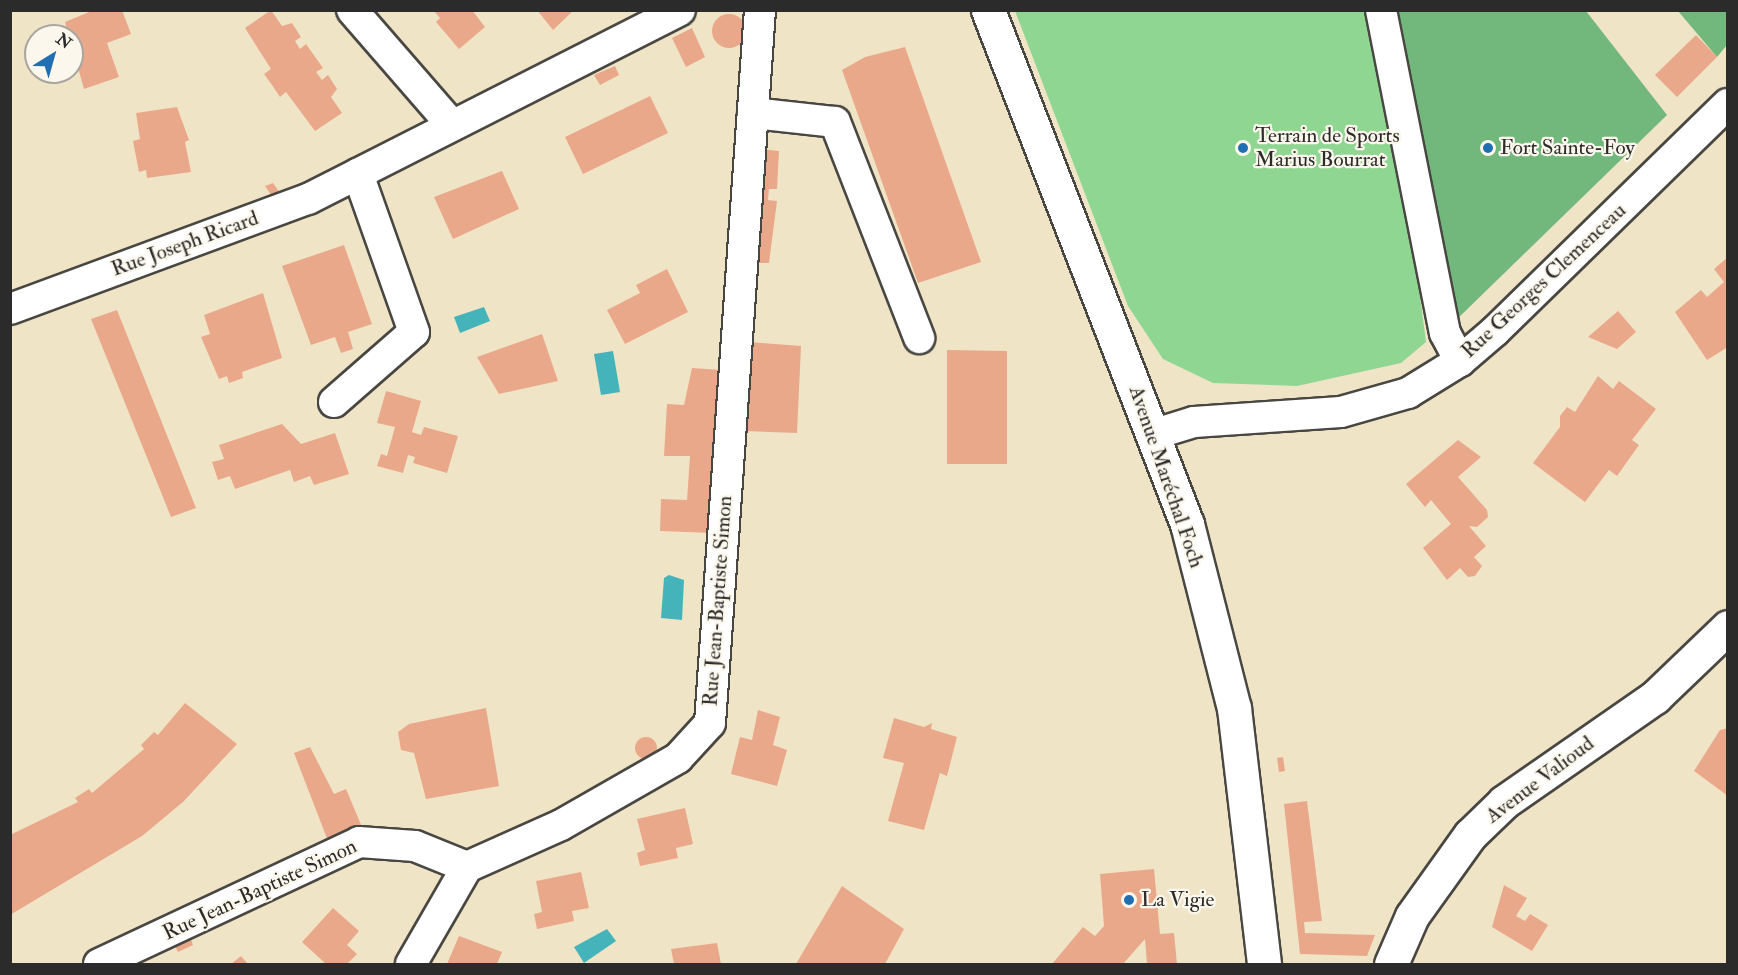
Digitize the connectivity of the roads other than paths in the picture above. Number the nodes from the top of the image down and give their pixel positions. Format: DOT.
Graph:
graph roads {
  1 [pos="352,10"];
  2 [pos="680,10"];
  3 [pos="760,10"];
  4 [pos="988,10"];
  5 [pos="1381,10"];
  6 [pos="1728,104"];
  7 [pos="753,113"];
  8 [pos="452,125"];
  9 [pos="358,174"];
  10 [pos="10,309"];
  11 [pos="919,338"];
  12 [pos="1460,361"];
  13 [pos="334,402"];
  14 [pos="1155,434"];
  15 [pos="1728,627"];
  16 [pos="467,867"];
  17 [pos="99,964"];
  18 [pos="411,964"];
  19 [pos="1264,964"];
  20 [pos="1390,964"];
  1 -- 8 [label="street"];
  2 -- 8 [label="street, Rue Joseph Ricard"];
  3 -- 7 [label="street, Rue Jean-Baptiste Simon"];
  4 -- 14 [label="main road, Avenue Maréchal Foch"];
  5 -- 12 [label="street"];
  6 -- 12 [label="street, Rue Georges Clemenceau"];
  7 -- 11 [label="street"];
  7 -- 16 [label="street, Rue Jean-Baptiste Simon"];
  8 -- 9 [label="street, Rue Joseph Ricard"];
  9 -- 10 [label="street, Rue Joseph Ricard"];
  9 -- 13 [label="street"];
  12 -- 14 [label="street, Rue Georges Clemenceau"];
  14 -- 19 [label="main road, Avenue Maréchal Foch"];
  15 -- 20 [label="main road, Avenue Valioud"];
  16 -- 17 [label="street, Rue Jean-Baptiste Simon"];
  16 -- 18 [label="street"];
}
